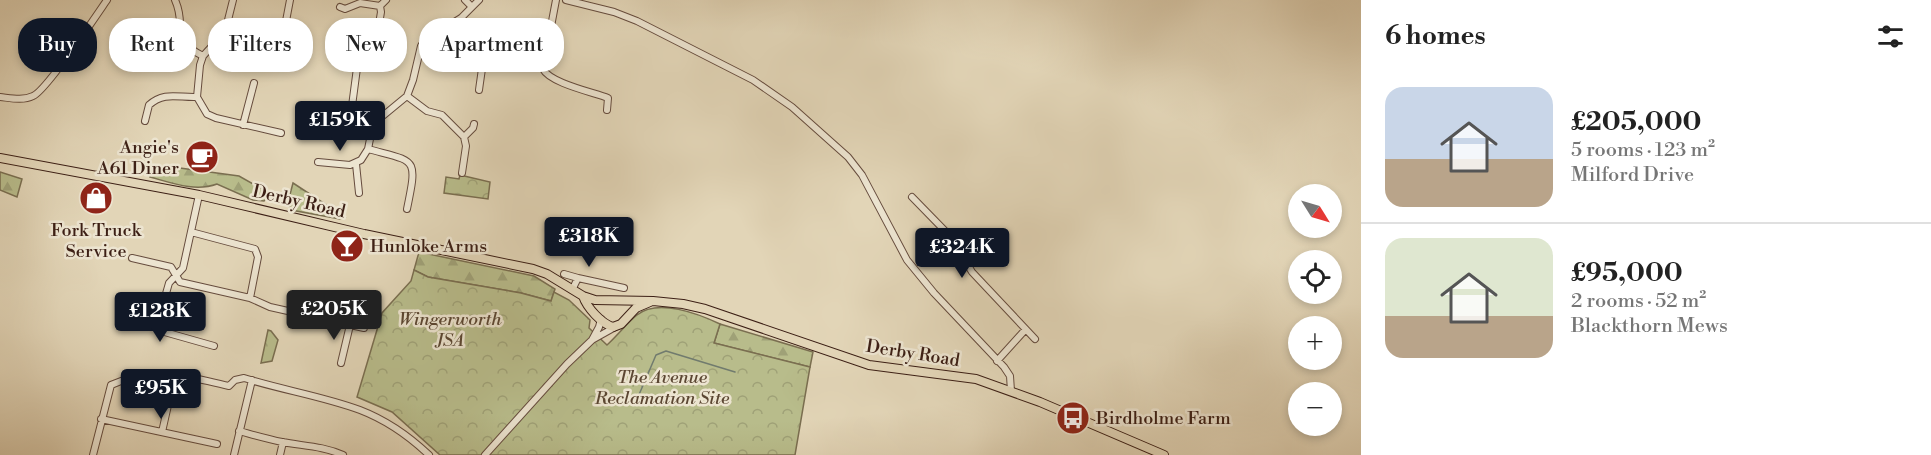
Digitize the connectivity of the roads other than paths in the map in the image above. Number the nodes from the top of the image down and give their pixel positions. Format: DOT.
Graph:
graph roads {
  1 [pos="107,0"];
  2 [pos="175,0"];
  3 [pos="233,0"];
  4 [pos="290,0"];
  5 [pos="386,0"];
  6 [pos="465,0"];
  7 [pos="480,0"];
  8 [pos="555,0"];
  9 [pos="566,0"];
  10 [pos="602,0"];
  11 [pos="380,6"];
  12 [pos="340,7"];
  13 [pos="472,7"];
  14 [pos="600,8"];
  15 [pos="228,18"];
  16 [pos="287,18"];
  17 [pos="380,18"];
  18 [pos="461,18"];
  19 [pos="208,50"];
  20 [pos="419,54"];
  21 [pos="202,56"];
  22 [pos="357,72"];
  23 [pos="482,72"];
  24 [pos="254,83"];
  25 [pos="479,90"];
  26 [pos="407,96"];
  27 [pos="0,97"];
  28 [pos="197,97"];
  29 [pos="352,106"];
  30 [pos="607,110"];
  31 [pos="327,111"];
  32 [pos="145,121"];
  33 [pos="243,124"];
  34 [pos="373,124"];
  35 [pos="474,124"];
  36 [pos="281,133"];
  37 [pos="464,137"];
  38 [pos="368,148"];
  39 [pos="0,158"];
  40 [pos="318,162"];
  41 [pos="356,164"];
  42 [pos="462,173"];
  43 [pos="359,192"];
  44 [pos="199,195"];
  45 [pos="912,197"];
  46 [pos="407,209"];
  47 [pos="190,232"];
  48 [pos="132,258"];
  49 [pos="564,274"];
  50 [pos="175,276"];
  51 [pos="578,278"];
  52 [pos="624,288"];
  53 [pos="572,290"];
  54 [pos="583,296"];
  55 [pos="249,298"];
  56 [pos="612,300"];
  57 [pos="653,301"];
  58 [pos="600,318"];
  59 [pos="625,318"];
  60 [pos="139,319"];
  61 [pos="157,325"];
  62 [pos="350,325"];
  63 [pos="618,326"];
  64 [pos="364,328"];
  65 [pos="1024,330"];
  66 [pos="1035,339"];
  67 [pos="592,340"];
  68 [pos="214,346"];
  69 [pos="998,361"];
  70 [pos="341,363"];
  71 [pos="175,374"];
  72 [pos="252,380"];
  73 [pos="1011,391"];
  74 [pos="101,419"];
  75 [pos="240,431"];
  76 [pos="162,432"];
  77 [pos="283,442"];
  78 [pos="217,444"];
  79 [pos="93,455"];
  80 [pos="234,455"];
  81 [pos="280,455"];
  82 [pos="344,455"];
  83 [pos="429,455"];
  84 [pos="484,455"];
  85 [pos="1164,455"];
  1 -- 27 [label="street"];
  2 -- 21 [label="street"];
  3 -- 15 [label="street"];
  4 -- 16 [label="street"];
  5 -- 11 [label="street"];
  6 -- 13 [label="street"];
  7 -- 13 [label="street"];
  8 -- 30 [label="street"];
  9 -- 14 [label="street"];
  10 -- 14 [label="street"];
  11 -- 12 [label="street"];
  11 -- 17 [label="street"];
  13 -- 18 [label="street"];
  14 -- 69 [label="street"];
  19 -- 21 [label="street"];
  20 -- 26 [label="street"];
  21 -- 28 [label="street"];
  22 -- 29 [label="street"];
  23 -- 25 [label="street"];
  24 -- 33 [label="street"];
  26 -- 34 [label="street"];
  26 -- 37 [label="street"];
  28 -- 32 [label="street"];
  28 -- 33 [label="street"];
  29 -- 31 [label="street"];
  29 -- 34 [label="street"];
  33 -- 36 [label="street"];
  34 -- 38 [label="street"];
  35 -- 37 [label="street"];
  37 -- 42 [label="street"];
  38 -- 41 [label="street"];
  38 -- 46 [label="street"];
  39 -- 44 [label="highway, Derby Road"];
  40 -- 41 [label="street"];
  41 -- 43 [label="street"];
  44 -- 47 [label="street"];
  44 -- 53 [label="highway, Derby Road"];
  45 -- 65 [label="street"];
  47 -- 50 [label="street"];
  47 -- 55 [label="street"];
  48 -- 50 [label="street"];
  49 -- 51 [label="street"];
  50 -- 55 [label="street"];
  50 -- 61 [label="street"];
  51 -- 52 [label="street"];
  51 -- 53 [label="street"];
  53 -- 54 [label="highway, Derby Road"];
  54 -- 56 [label="highway, Derby Road"];
  54 -- 58 [label="highway, Derby Road"];
  55 -- 62 [label="street"];
  56 -- 57 [label="highway, Derby Road"];
  56 -- 58 [label="highway"];
  56 -- 59 [label="highway"];
  57 -- 59 [label="highway"];
  57 -- 73 [label="highway, Derby Road"];
  58 -- 63 [label="highway"];
  58 -- 67 [label="street"];
  59 -- 63 [label="highway"];
  60 -- 61 [label="street"];
  61 -- 68 [label="street"];
  62 -- 64 [label="street"];
  62 -- 70 [label="street"];
  63 -- 67 [label="street"];
  65 -- 66 [label="street"];
  65 -- 69 [label="street"];
  67 -- 84 [label="street"];
  69 -- 73 [label="street"];
  71 -- 72 [label="street"];
  71 -- 74 [label="street"];
  71 -- 76 [label="street"];
  72 -- 75 [label="street"];
  72 -- 83 [label="street"];
  73 -- 85 [label="highway, Derby Road"];
  74 -- 76 [label="street"];
  74 -- 79 [label="street"];
  75 -- 77 [label="street"];
  75 -- 80 [label="street"];
  76 -- 78 [label="street"];
  77 -- 81 [label="street"];
  77 -- 82 [label="street"];
}
